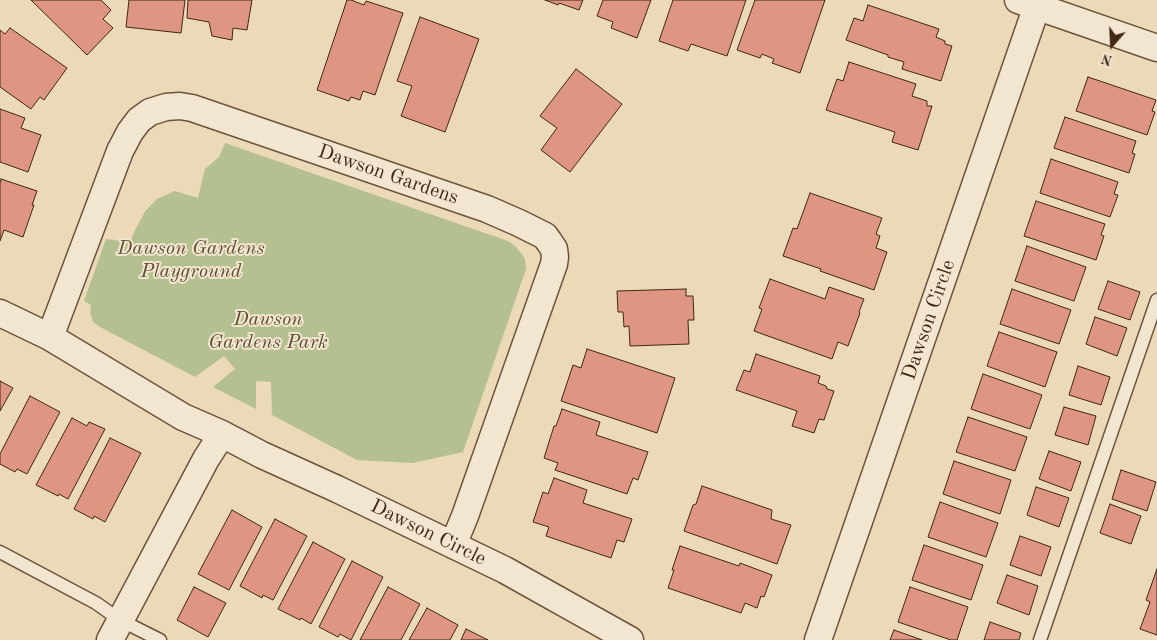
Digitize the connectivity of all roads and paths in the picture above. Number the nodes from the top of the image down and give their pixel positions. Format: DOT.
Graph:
graph roads {
  1 [pos="1032,2"];
  2 [pos="1157,48"];
  3 [pos="1157,300"];
  4 [pos="0,313"];
  5 [pos="50,337"];
  6 [pos="222,434"];
  7 [pos="454,545"];
  8 [pos="0,552"];
  9 [pos="115,630"];
  10 [pos="160,640"];
  11 [pos="630,640"];
  12 [pos="818,640"];
  13 [pos="1040,640"];
  1 -- 2 [label="street"];
  1 -- 12 [label="street, Dawson Circle"];
  3 -- 13 [label="lane"];
  4 -- 5 [label="street, Dawson Circle"];
  5 -- 6 [label="street, Dawson Circle"];
  5 -- 7 [label="street, Dawson Gardens"];
  6 -- 7 [label="street, Dawson Circle"];
  6 -- 9 [label="street"];
  7 -- 11 [label="street, Dawson Circle"];
  8 -- 9 [label="lane"];
  9 -- 10 [label="lane"];
}
